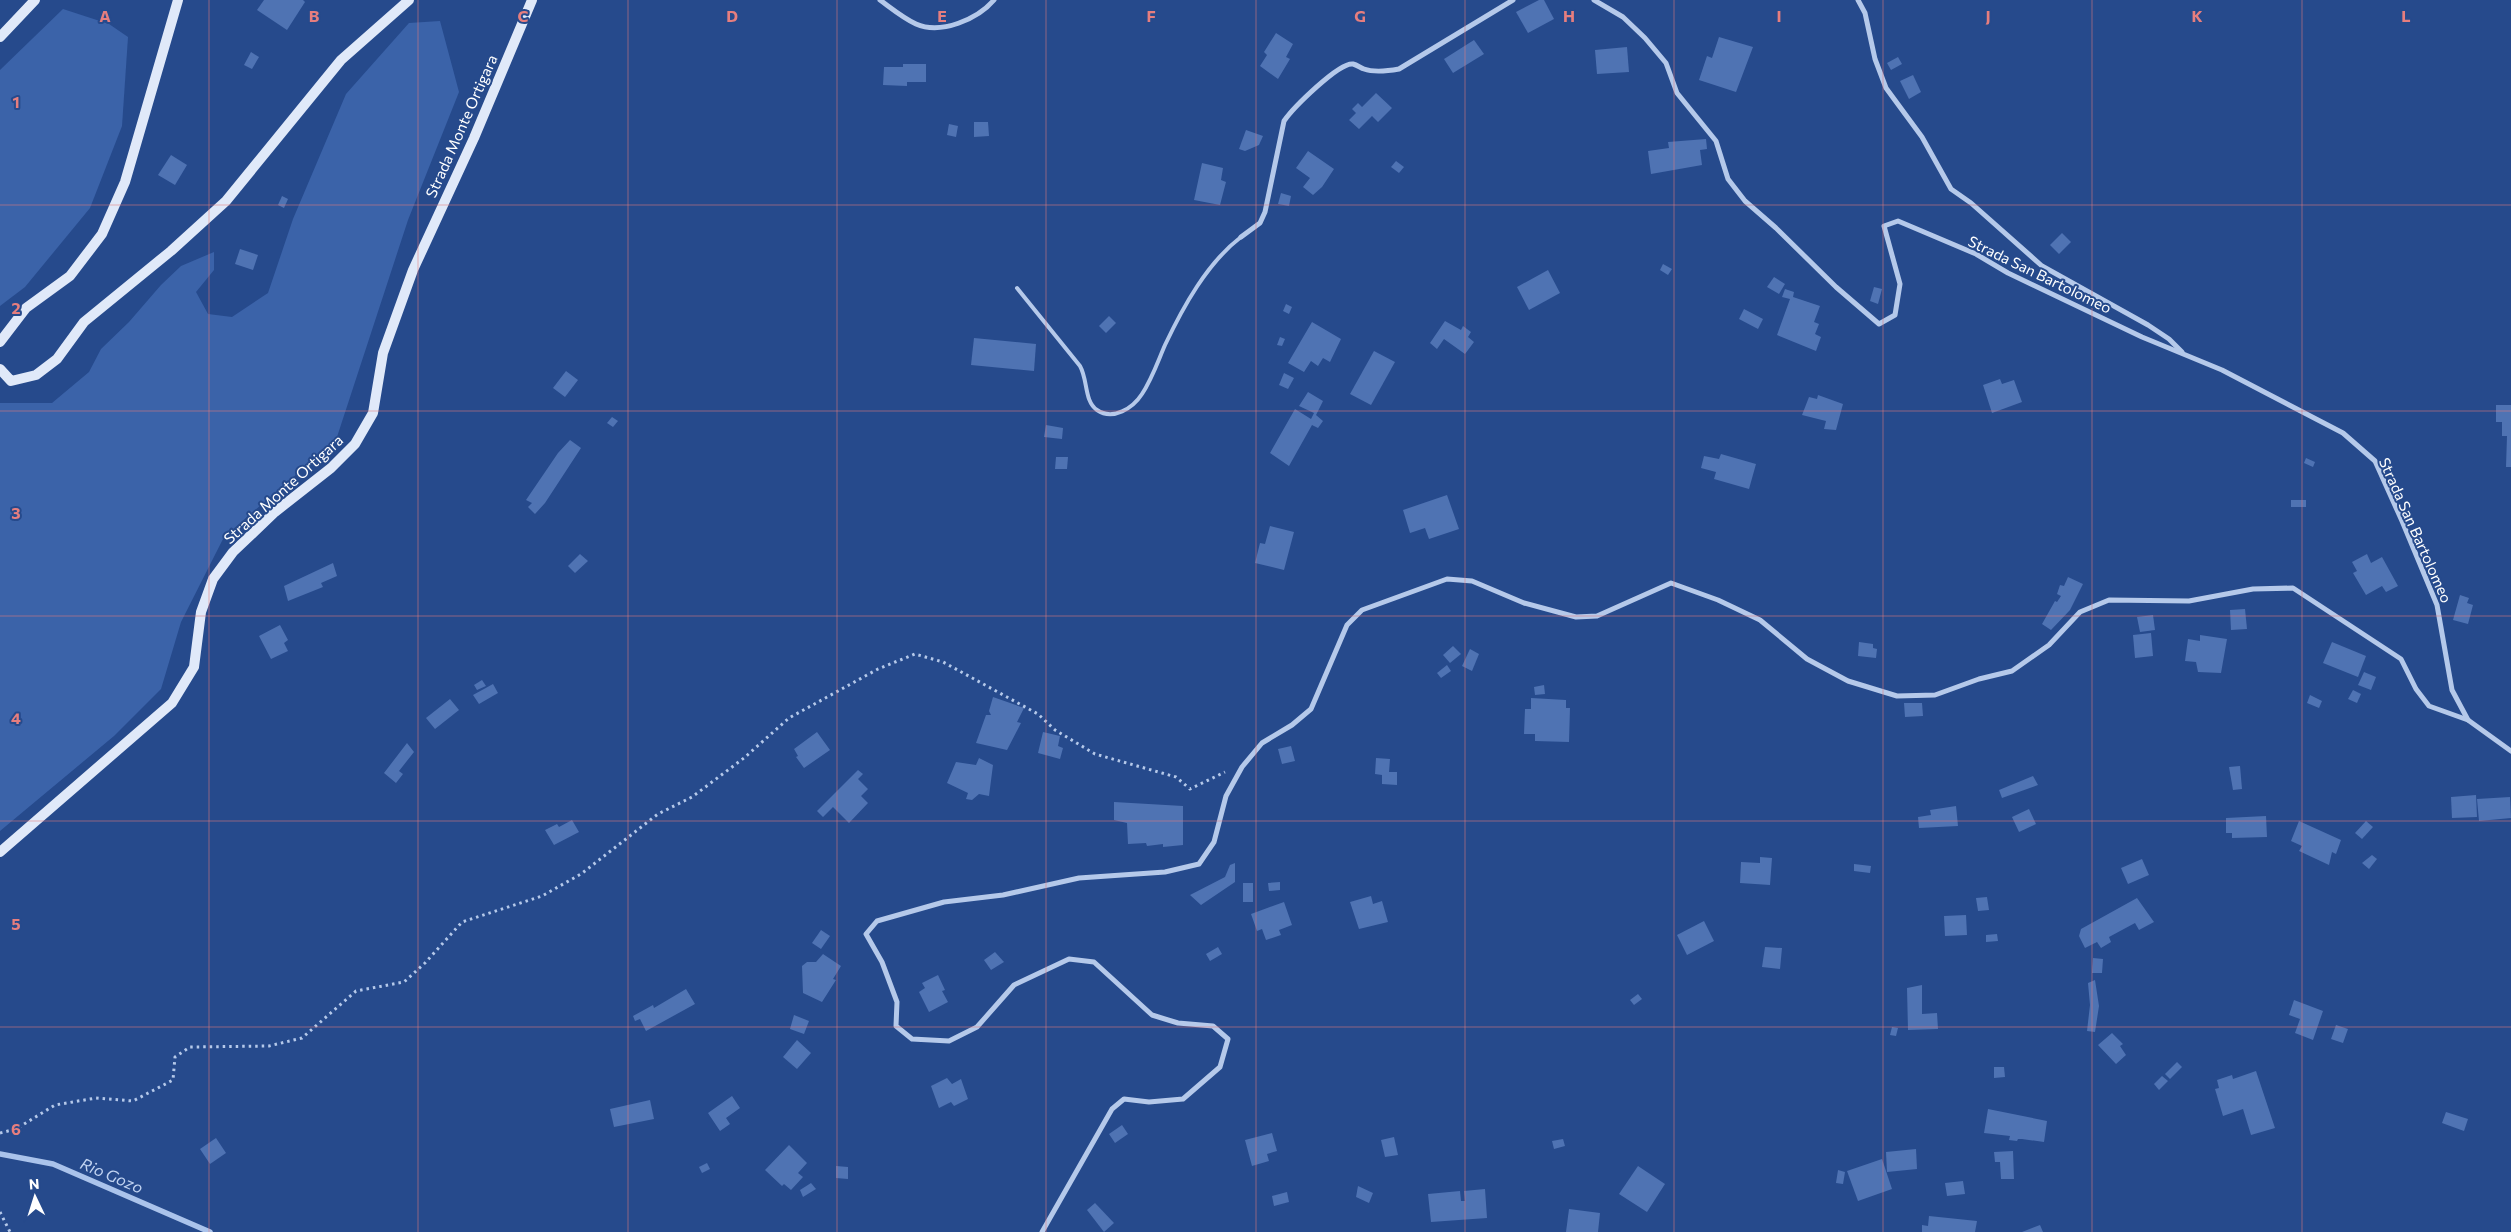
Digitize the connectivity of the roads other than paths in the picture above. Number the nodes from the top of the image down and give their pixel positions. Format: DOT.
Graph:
graph roads {
  1 [pos="35,0"];
  2 [pos="178,0"];
  3 [pos="409,0"];
  4 [pos="532,0"];
  5 [pos="880,0"];
  6 [pos="994,0"];
  7 [pos="1513,0"];
  8 [pos="1594,0"];
  9 [pos="1858,0"];
  10 [pos="0,37"];
  11 [pos="1241,237"];
  12 [pos="1017,288"];
  13 [pos="0,342"];
  14 [pos="2185,354"];
  15 [pos="0,369"];
  16 [pos="2468,720"];
  17 [pos="2511,751"];
  18 [pos="0,852"];
  19 [pos="1042,1232"];
  1 -- 10 [label="main road"];
  2 -- 13 [label="main road"];
  3 -- 15 [label="main road"];
  4 -- 18 [label="main road, Strada Monte Ortigara"];
  5 -- 6 [label="street"];
  7 -- 11 [label="street"];
  8 -- 14 [label="street, Strada San Bartolomeo"];
  9 -- 14 [label="street"];
  11 -- 12 [label="lane"];
  14 -- 16 [label="street, Strada San Bartolomeo"];
  16 -- 17 [label="street, Strada San Bartolomeo"];
  16 -- 19 [label="street"];
}
